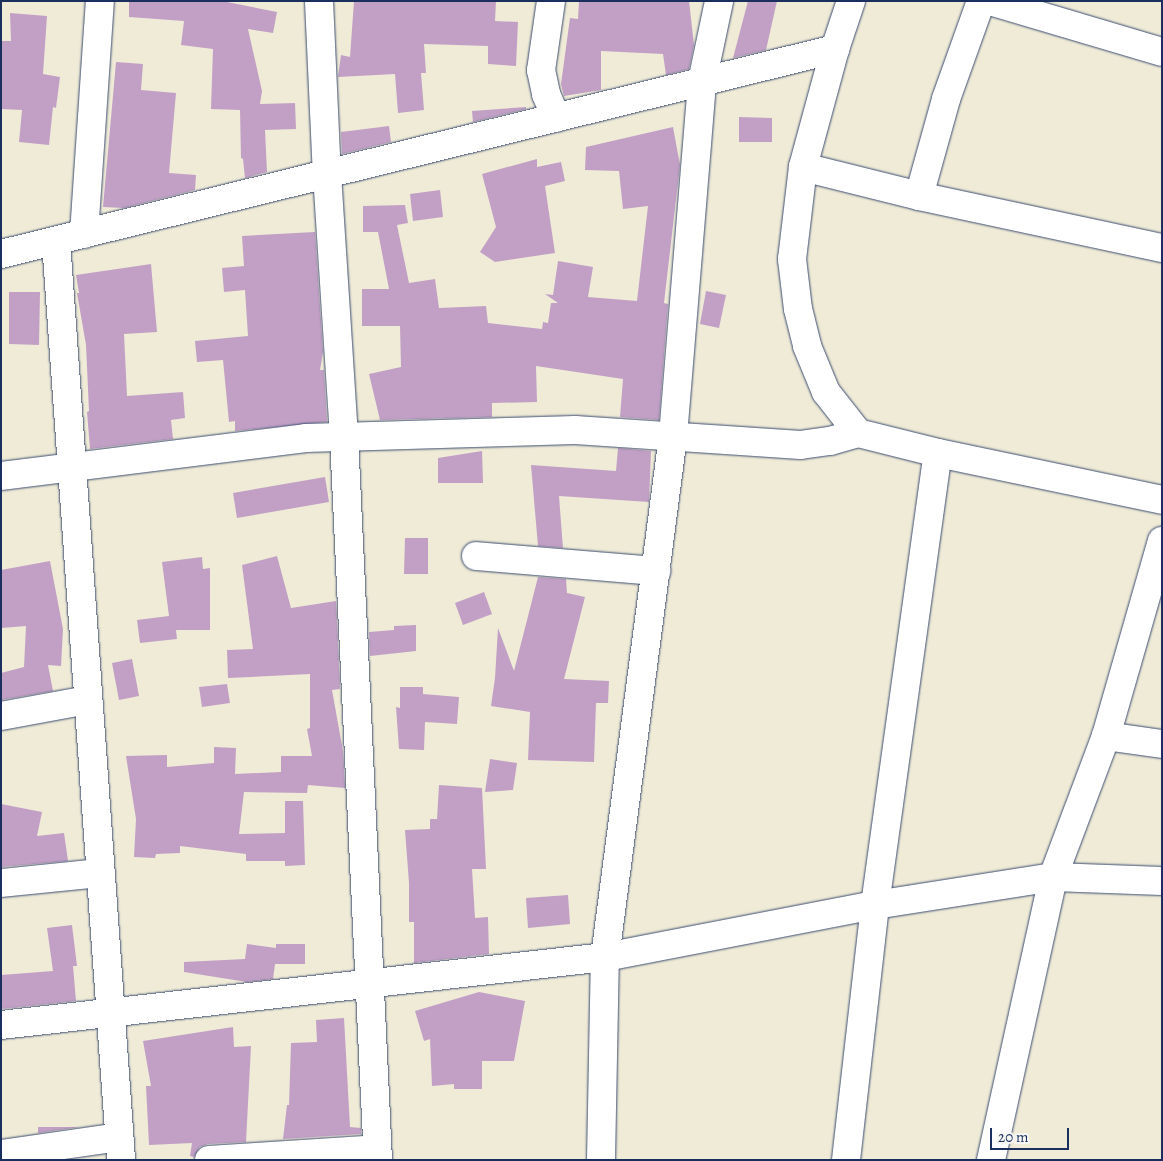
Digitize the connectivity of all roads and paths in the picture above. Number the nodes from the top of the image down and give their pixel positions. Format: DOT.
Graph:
graph roads {
  1 [pos="100,1"];
  2 [pos="319,1"];
  3 [pos="551,1"];
  4 [pos="719,1"];
  5 [pos="851,1"];
  6 [pos="981,1"];
  7 [pos="990,1"];
  8 [pos="835,49"];
  9 [pos="1162,52"];
  10 [pos="702,82"];
  11 [pos="556,118"];
  12 [pos="803,167"];
  13 [pos="327,174"];
  14 [pos="919,196"];
  15 [pos="84,234"];
  16 [pos="56,241"];
  17 [pos="1162,248"];
  18 [pos="1,254"];
  19 [pos="858,432"];
  20 [pos="674,436"];
  21 [pos="344,437"];
  22 [pos="938,453"];
  23 [pos="72,468"];
  24 [pos="1,476"];
  25 [pos="1162,500"];
  26 [pos="1162,541"];
  27 [pos="476,556"];
  28 [pos="656,571"];
  29 [pos="88,700"];
  30 [pos="1,716"];
  31 [pos="1106,736"];
  32 [pos="1162,744"];
  33 [pos="100,873"];
  34 [pos="1053,877"];
  35 [pos="1162,881"];
  36 [pos="1,883"];
  37 [pos="875,905"];
  38 [pos="605,957"];
  39 [pos="369,985"];
  40 [pos="110,1013"];
  41 [pos="1,1025"];
  42 [pos="120,1148"];
  43 [pos="1,1154"];
  44 [pos="378,1154"];
  45 [pos="209,1160"];
  46 [pos="601,1160"];
  47 [pos="846,1160"];
  48 [pos="991,1160"];
  1 -- 15 [label="street"];
  2 -- 13 [label="street"];
  3 -- 11 [label="street"];
  4 -- 10 [label="street"];
  5 -- 8 [label="street"];
  6 -- 14 [label="street"];
  7 -- 9 [label="street"];
  8 -- 10 [label="street"];
  8 -- 12 [label="street"];
  10 -- 11 [label="street"];
  10 -- 20 [label="street"];
  11 -- 13 [label="street"];
  12 -- 14 [label="street"];
  12 -- 19 [label="street"];
  13 -- 15 [label="street"];
  13 -- 21 [label="street"];
  14 -- 17 [label="street"];
  15 -- 16 [label="street"];
  16 -- 18 [label="street"];
  16 -- 23 [label="street"];
  19 -- 20 [label="street"];
  19 -- 22 [label="street"];
  20 -- 21 [label="street"];
  20 -- 28 [label="street"];
  21 -- 23 [label="street"];
  21 -- 39 [label="street"];
  22 -- 25 [label="street"];
  22 -- 37 [label="street"];
  23 -- 24 [label="street"];
  23 -- 29 [label="street"];
  26 -- 31 [label="street"];
  27 -- 28 [label="street"];
  28 -- 38 [label="street"];
  29 -- 30 [label="street"];
  29 -- 33 [label="street"];
  31 -- 32 [label="street"];
  31 -- 34 [label="street"];
  33 -- 36 [label="street"];
  33 -- 40 [label="street"];
  34 -- 35 [label="street"];
  34 -- 37 [label="street"];
  34 -- 48 [label="street"];
  37 -- 38 [label="street"];
  37 -- 47 [label="street"];
  38 -- 39 [label="street"];
  38 -- 46 [label="street"];
  39 -- 40 [label="street"];
  39 -- 44 [label="street"];
  40 -- 41 [label="street"];
  40 -- 42 [label="street"];
  42 -- 43 [label="street"];
  44 -- 45 [label="street"];
}
